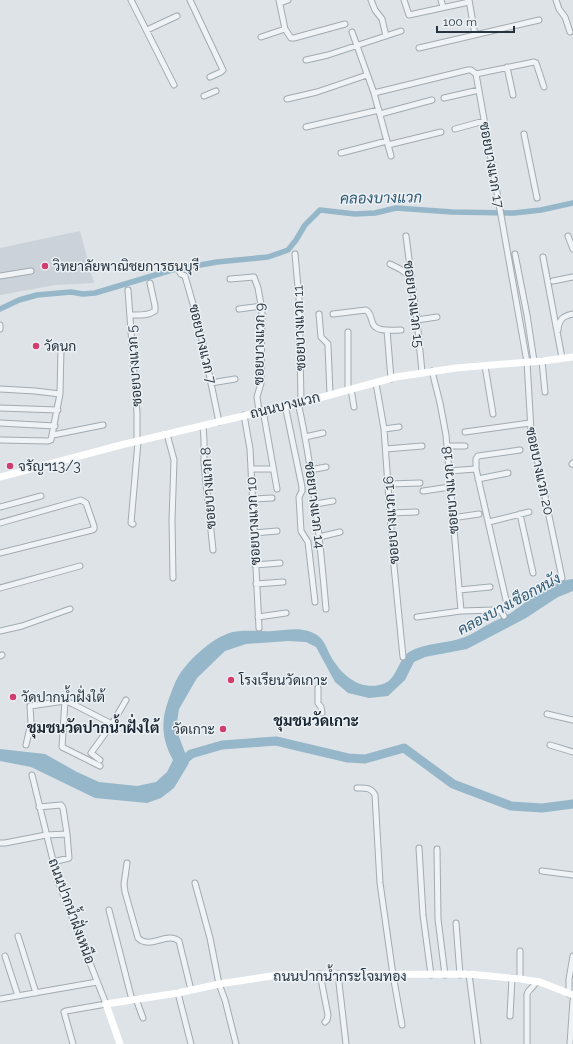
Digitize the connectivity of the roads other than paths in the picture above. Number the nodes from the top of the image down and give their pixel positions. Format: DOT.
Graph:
graph roads {
  1 [pos="131,0"];
  2 [pos="190,0"];
  3 [pos="288,0"];
  4 [pos="371,0"];
  5 [pos="404,0"];
  6 [pos="441,0"];
  7 [pos="556,0"];
  8 [pos="279,1"];
  9 [pos="469,1"];
  10 [pos="443,7"];
  11 [pos="177,16"];
  12 [pos="539,20"];
  13 [pos="345,24"];
  14 [pos="284,29"];
  15 [pos="147,30"];
  16 [pos="401,31"];
  17 [pos="352,32"];
  18 [pos="570,32"];
  19 [pos="475,35"];
  20 [pos="386,36"];
  21 [pos="261,37"];
  22 [pos="357,45"];
  23 [pos="419,48"];
  24 [pos="306,60"];
  25 [pos="506,67"];
  26 [pos="476,74"];
  27 [pos="367,75"];
  28 [pos="210,76"];
  29 [pos="174,85"];
  30 [pos="544,87"];
  31 [pos="479,90"];
  32 [pos="216,91"];
  33 [pos="374,93"];
  34 [pos="513,95"];
  35 [pos="204,96"];
  36 [pos="444,98"];
  37 [pos="287,99"];
  38 [pos="432,100"];
  39 [pos="380,112"];
  40 [pos="484,122"];
  41 [pos="306,127"];
  42 [pos="455,129"];
  43 [pos="441,132"];
  44 [pos="524,134"];
  45 [pos="388,143"];
  46 [pos="341,153"];
  47 [pos="391,156"];
  48 [pos="537,198"];
  49 [pos="406,236"];
  50 [pos="568,236"];
  51 [pos="573,249"];
  52 [pos="296,254"];
  53 [pos="515,254"];
  54 [pos="543,257"];
  55 [pos="390,264"];
  56 [pos="31,271"];
  57 [pos="179,271"];
  58 [pos="0,276"];
  59 [pos="573,277"];
  60 [pos="411,278"];
  61 [pos="230,279"];
  62 [pos="553,281"];
  63 [pos="150,283"];
  64 [pos="128,290"];
  65 [pos="262,306"];
  66 [pos="239,309"];
  67 [pos="319,314"];
  68 [pos="333,314"];
  69 [pos="573,314"];
  70 [pos="130,315"];
  71 [pos="437,317"];
  72 [pos="417,320"];
  73 [pos="0,324"];
  74 [pos="0,330"];
  75 [pos="387,330"];
  76 [pos="401,330"];
  77 [pos="348,332"];
  78 [pos="558,335"];
  79 [pos="61,348"];
  80 [pos="573,357"];
  81 [pos="562,358"];
  82 [pos="542,361"];
  83 [pos="530,362"];
  84 [pos="485,366"];
  85 [pos="432,371"];
  86 [pos="422,372"];
  87 [pos="235,379"];
  88 [pos="391,379"];
  89 [pos="211,383"];
  90 [pos="376,383"];
  91 [pos="0,389"];
  92 [pos="349,390"];
  93 [pos="545,392"];
  94 [pos="60,394"];
  95 [pos="330,394"];
  96 [pos="299,402"];
  97 [pos="285,405"];
  98 [pos="0,408"];
  99 [pos="354,408"];
  100 [pos="58,410"];
  101 [pos="261,411"];
  102 [pos="493,414"];
  103 [pos="244,415"];
  104 [pos="219,422"];
  105 [pos="530,423"];
  106 [pos="0,424"];
  107 [pos="103,425"];
  108 [pos="55,426"];
  109 [pos="203,426"];
  110 [pos="399,427"];
  111 [pos="384,428"];
  112 [pos="323,432"];
  113 [pos="465,432"];
  114 [pos="167,434"];
  115 [pos="53,435"];
  116 [pos="305,437"];
  117 [pos="0,440"];
  118 [pos="138,442"];
  119 [pos="422,446"];
  120 [pos="447,446"];
  121 [pos="465,446"];
  122 [pos="386,449"];
  123 [pos="520,450"];
  124 [pos="326,466"];
  125 [pos="251,469"];
  126 [pos="271,469"];
  127 [pos="476,469"];
  128 [pos="310,470"];
  129 [pos="449,472"];
  130 [pos="508,473"];
  131 [pos="0,477"];
  132 [pos="478,479"];
  133 [pos="420,483"];
  134 [pos="388,484"];
  135 [pos="450,487"];
  136 [pos="278,489"];
  137 [pos="423,491"];
  138 [pos="41,496"];
  139 [pos="272,498"];
  140 [pos="252,499"];
  141 [pos="333,501"];
  142 [pos="315,504"];
  143 [pos="0,507"];
  144 [pos="416,512"];
  145 [pos="529,512"];
  146 [pos="390,513"];
  147 [pos="479,514"];
  148 [pos="520,514"];
  149 [pos="452,518"];
  150 [pos="489,522"];
  151 [pos="0,523"];
  152 [pos="133,524"];
  153 [pos="277,532"];
  154 [pos="340,532"];
  155 [pos="254,533"];
  156 [pos="319,537"];
  157 [pos="213,550"];
  158 [pos="0,553"];
  159 [pos="280,563"];
  160 [pos="255,565"];
  161 [pos="80,566"];
  162 [pos="533,573"];
  163 [pos="173,578"];
  164 [pos="562,578"];
  165 [pos="283,582"];
  166 [pos="256,584"];
  167 [pos="490,587"];
  168 [pos="0,588"];
  169 [pos="459,590"];
  170 [pos="506,600"];
  171 [pos="315,602"];
  172 [pos="70,609"];
  173 [pos="326,609"];
  174 [pos="461,611"];
  175 [pos="286,613"];
  176 [pos="504,616"];
  177 [pos="258,617"];
  178 [pos="417,617"];
  179 [pos="259,628"];
  180 [pos="0,631"];
  181 [pos="403,657"];
  182 [pos="318,688"];
  183 [pos="126,700"];
  184 [pos="65,701"];
  185 [pos="322,713"];
  186 [pos="547,714"];
  187 [pos="573,720"];
  188 [pos="112,724"];
  189 [pos="26,745"];
  190 [pos="550,745"];
  191 [pos="573,752"];
  192 [pos="100,760"];
  193 [pos="100,766"];
  194 [pos="32,775"];
  195 [pos="357,788"];
  196 [pos="39,807"];
  197 [pos="67,834"];
  198 [pos="46,835"];
  199 [pos="2,843"];
  200 [pos="419,848"];
  201 [pos="437,849"];
  202 [pos="53,862"];
  203 [pos="127,863"];
  204 [pos="542,871"];
  205 [pos="573,875"];
  206 [pos="195,883"];
  207 [pos="109,910"];
  208 [pos="456,923"];
  209 [pos="18,936"];
  210 [pos="520,951"];
  211 [pos="5,956"];
  212 [pos="573,956"];
  213 [pos="320,974"];
  214 [pos="338,974"];
  215 [pos="468,974"];
  216 [pos="431,975"];
  217 [pos="445,975"];
  218 [pos="460,975"];
  219 [pos="393,976"];
  220 [pos="512,978"];
  221 [pos="520,979"];
  222 [pos="98,982"];
  223 [pos="536,982"];
  224 [pos="219,984"];
  225 [pos="191,990"];
  226 [pos="36,993"];
  227 [pos="178,993"];
  228 [pos="18,996"];
  229 [pos="572,996"];
  230 [pos="0,999"];
  231 [pos="134,999"];
  232 [pos="106,1004"];
  233 [pos="510,1016"];
  234 [pos="143,1018"];
  235 [pos="325,1022"];
  236 [pos="402,1025"];
  237 [pos="73,1044"];
  238 [pos="120,1044"];
  239 [pos="191,1044"];
  240 [pos="236,1044"];
  241 [pos="346,1044"];
  242 [pos="478,1044"];
  243 [pos="527,1044"];
  244 [pos="570,1044"];
  1 -- 15 [label="street"];
  2 -- 28 [label="street"];
  3 -- 8 [label="street"];
  4 -- 20 [label="street"];
  5 -- 10 [label="street"];
  6 -- 10 [label="street"];
  7 -- 18 [label="street"];
  8 -- 14 [label="street"];
  9 -- 10 [label="street"];
  9 -- 19 [label="street"];
  11 -- 15 [label="street"];
  12 -- 19 [label="street"];
  13 -- 14 [label="street"];
  14 -- 21 [label="street"];
  15 -- 29 [label="street"];
  16 -- 20 [label="street"];
  17 -- 22 [label="street"];
  19 -- 23 [label="street"];
  20 -- 22 [label="street"];
  22 -- 24 [label="street"];
  22 -- 27 [label="street"];
  25 -- 26 [label="street"];
  25 -- 30 [label="street"];
  25 -- 34 [label="street"];
  26 -- 31 [label="street, ซอยบางแวก 17"];
  26 -- 33 [label="street"];
  27 -- 33 [label="street"];
  27 -- 37 [label="street"];
  31 -- 36 [label="street"];
  31 -- 40 [label="street, ซอยบางแวก 17"];
  32 -- 35 [label="street"];
  33 -- 39 [label="street"];
  38 -- 39 [label="street"];
  39 -- 41 [label="street"];
  39 -- 45 [label="street"];
  40 -- 42 [label="street"];
  40 -- 83 [label="street, ซอยบางแวก 17"];
  43 -- 45 [label="street"];
  44 -- 48 [label="street"];
  45 -- 46 [label="street"];
  45 -- 47 [label="street"];
  49 -- 60 [label="street, ซอยบางแวก 15"];
  50 -- 51 [label="street"];
  52 -- 96 [label="street, ซอยบางแวก 11"];
  53 -- 83 [label="street"];
  54 -- 78 [label="street"];
  55 -- 60 [label="street"];
  56 -- 58 [label="street"];
  57 -- 89 [label="street, ซอยบางแวก 7"];
  59 -- 62 [label="street"];
  60 -- 72 [label="street, ซอยบางแวก 15"];
  61 -- 65 [label="street, ซอยบางแวก 9"];
  63 -- 70 [label="street"];
  64 -- 70 [label="street, ซอยบางแวก 5"];
  65 -- 66 [label="street"];
  65 -- 101 [label="street, ซอยบางแวก 9"];
  67 -- 95 [label="street"];
  68 -- 75 [label="street"];
  69 -- 78 [label="street"];
  70 -- 118 [label="street, ซอยบางแวก 5"];
  71 -- 72 [label="street"];
  72 -- 86 [label="street, ซอยบางแวก 15"];
  73 -- 74 [label="street"];
  75 -- 76 [label="street"];
  75 -- 88 [label="street"];
  77 -- 92 [label="street"];
  78 -- 81 [label="street"];
  79 -- 94 [label="street"];
  80 -- 81 [label="main road, ถนนบางแวก"];
  81 -- 82 [label="main road, ถนนบางแวก"];
  82 -- 83 [label="main road, ถนนบางแวก"];
  82 -- 93 [label="street"];
  83 -- 84 [label="main road, ถนนบางแวก"];
  83 -- 105 [label="street, ซอยบางแวก 20"];
  84 -- 85 [label="main road, ถนนบางแวก"];
  84 -- 102 [label="street"];
  85 -- 86 [label="main road, ถนนบางแวก"];
  85 -- 120 [label="street, ซอยบางแวก 18"];
  86 -- 88 [label="main road, ถนนบางแวก"];
  87 -- 89 [label="street"];
  88 -- 90 [label="main road, ถนนบางแวก"];
  89 -- 104 [label="street, ซอยบางแวก 7"];
  90 -- 92 [label="main road, ถนนบางแวก"];
  90 -- 111 [label="street, ซอยบางแวก 16"];
  91 -- 94 [label="street"];
  92 -- 95 [label="main road, ถนนบางแวก"];
  92 -- 99 [label="street"];
  94 -- 100 [label="street"];
  95 -- 96 [label="main road, ถนนบางแวก"];
  96 -- 97 [label="main road, ถนนบางแวก"];
  96 -- 116 [label="street, ซอยบางแวก 14"];
  97 -- 101 [label="main road, ถนนบางแวก"];
  97 -- 171 [label="street"];
  98 -- 100 [label="street"];
  100 -- 108 [label="street"];
  101 -- 103 [label="main road, ถนนบางแวก"];
  101 -- 136 [label="street, ซอยบางแวก 9"];
  103 -- 104 [label="main road, ถนนบางแวก"];
  103 -- 125 [label="street, ซอยบางแวก 10"];
  104 -- 109 [label="main road, ถนนบางแวก"];
  105 -- 113 [label="street"];
  105 -- 164 [label="street, ซอยบางแวก 20"];
  106 -- 108 [label="street"];
  107 -- 115 [label="street"];
  108 -- 115 [label="street"];
  109 -- 114 [label="main road, ถนนบางแวก"];
  109 -- 157 [label="street, ซอยบางแวก 8"];
  110 -- 111 [label="street"];
  111 -- 122 [label="street, ซอยบางแวก 16"];
  112 -- 116 [label="street"];
  114 -- 118 [label="main road, ถนนบางแวก"];
  114 -- 163 [label="street"];
  115 -- 117 [label="street"];
  116 -- 128 [label="street, ซอยบางแวก 14"];
  118 -- 131 [label="main road, ถนนบางแวก"];
  118 -- 152 [label="street, ซอยบางแวก 5"];
  119 -- 122 [label="street"];
  120 -- 121 [label="street"];
  120 -- 129 [label="street, ซอยบางแวก 18"];
  122 -- 134 [label="street, ซอยบางแวก 16"];
  123 -- 127 [label="street"];
  124 -- 128 [label="street"];
  125 -- 126 [label="street"];
  125 -- 140 [label="street, ซอยบางแวก 10"];
  127 -- 129 [label="street"];
  127 -- 132 [label="street"];
  128 -- 142 [label="street, ซอยบางแวก 14"];
  129 -- 135 [label="street, ซอยบางแวก 18"];
  130 -- 132 [label="street"];
  132 -- 150 [label="street"];
  133 -- 134 [label="street"];
  134 -- 146 [label="street, ซอยบางแวก 16"];
  135 -- 137 [label="street"];
  135 -- 149 [label="street, ซอยบางแวก 18"];
  138 -- 143 [label="street"];
  139 -- 140 [label="street"];
  140 -- 155 [label="street, ซอยบางแวก 10"];
  141 -- 142 [label="street"];
  142 -- 156 [label="street, ซอยบางแวก 14"];
  144 -- 146 [label="street"];
  145 -- 148 [label="street"];
  146 -- 181 [label="street, ซอยบางแวก 16"];
  147 -- 149 [label="street"];
  148 -- 150 [label="street"];
  148 -- 162 [label="street"];
  149 -- 169 [label="street, ซอยบางแวก 18"];
  150 -- 170 [label="street"];
  151 -- 158 [label="street"];
  153 -- 155 [label="street"];
  154 -- 156 [label="street"];
  155 -- 160 [label="street, ซอยบางแวก 10"];
  156 -- 173 [label="street, ซอยบางแวก 14"];
  159 -- 160 [label="street"];
  160 -- 166 [label="street, ซอยบางแวก 10"];
  161 -- 168 [label="street"];
  165 -- 166 [label="street"];
  166 -- 177 [label="street, ซอยบางแวก 10"];
  167 -- 169 [label="street"];
  169 -- 174 [label="street, ซอยบางแวก 18"];
  172 -- 180 [label="street"];
  174 -- 176 [label="street"];
  174 -- 178 [label="street"];
  175 -- 177 [label="street"];
  177 -- 179 [label="street, ซอยบางแวก 10"];
  182 -- 185 [label="street"];
  183 -- 188 [label="street"];
  184 -- 188 [label="street"];
  184 -- 189 [label="street"];
  184 -- 193 [label="street"];
  186 -- 187 [label="street"];
  188 -- 192 [label="street"];
  190 -- 191 [label="street"];
  194 -- 196 [label="street, ถนนปากน้ำฝั่งเหนือ"];
  195 -- 219 [label="street"];
  196 -- 197 [label="street"];
  196 -- 198 [label="street, ถนนปากน้ำฝั่งเหนือ"];
  197 -- 198 [label="street"];
  197 -- 202 [label="street"];
  198 -- 199 [label="street"];
  198 -- 202 [label="street, ถนนปากน้ำฝั่งเหนือ"];
  200 -- 216 [label="street"];
  201 -- 217 [label="street"];
  202 -- 222 [label="street, ถนนปากน้ำฝั่งเหนือ"];
  203 -- 225 [label="street"];
  204 -- 205 [label="street"];
  206 -- 224 [label="street"];
  207 -- 231 [label="street"];
  208 -- 218 [label="street"];
  209 -- 226 [label="street"];
  210 -- 221 [label="street"];
  211 -- 228 [label="street"];
  212 -- 229 [label="street"];
  213 -- 214 [label="main road, ถนนปากน้ำกระโจมทอง"];
  213 -- 224 [label="main road, ถนนปากน้ำกระโจมทอง"];
  213 -- 235 [label="street"];
  214 -- 219 [label="main road, ถนนปากน้ำกระโจมทอง"];
  214 -- 241 [label="street"];
  215 -- 218 [label="main road, ถนนปากน้ำกระโจมทอง"];
  215 -- 220 [label="main road, ถนนปากน้ำกระโจมทอง"];
  215 -- 242 [label="street"];
  216 -- 217 [label="main road, ถนนปากน้ำกระโจมทอง"];
  216 -- 219 [label="main road, ถนนปากน้ำกระโจมทอง"];
  217 -- 218 [label="main road, ถนนปากน้ำกระโจมทอง"];
  219 -- 236 [label="street"];
  220 -- 221 [label="main road, ถนนปากน้ำกระโจมทอง"];
  220 -- 233 [label="street"];
  221 -- 223 [label="main road, ถนนปากน้ำกระโจมทอง"];
  222 -- 226 [label="street"];
  222 -- 232 [label="street, ถนนปากน้ำฝั่งเหนือ"];
  223 -- 229 [label="main road, ถนนปากน้ำกระโจมทอง"];
  223 -- 243 [label="street"];
  224 -- 225 [label="main road, ถนนปากน้ำกระโจมทอง"];
  224 -- 240 [label="street"];
  225 -- 227 [label="main road, ถนนปากน้ำกระโจมทอง"];
  226 -- 228 [label="street"];
  227 -- 231 [label="main road, ถนนปากน้ำกระโจมทอง"];
  227 -- 239 [label="street"];
  228 -- 230 [label="street"];
  229 -- 244 [label="street"];
  231 -- 232 [label="main road, ถนนปากน้ำกระโจมทอง"];
  231 -- 234 [label="street"];
  232 -- 237 [label="street"];
  232 -- 238 [label="main road, ถนนปากน้ำฝั่งเหนือ"];
}
